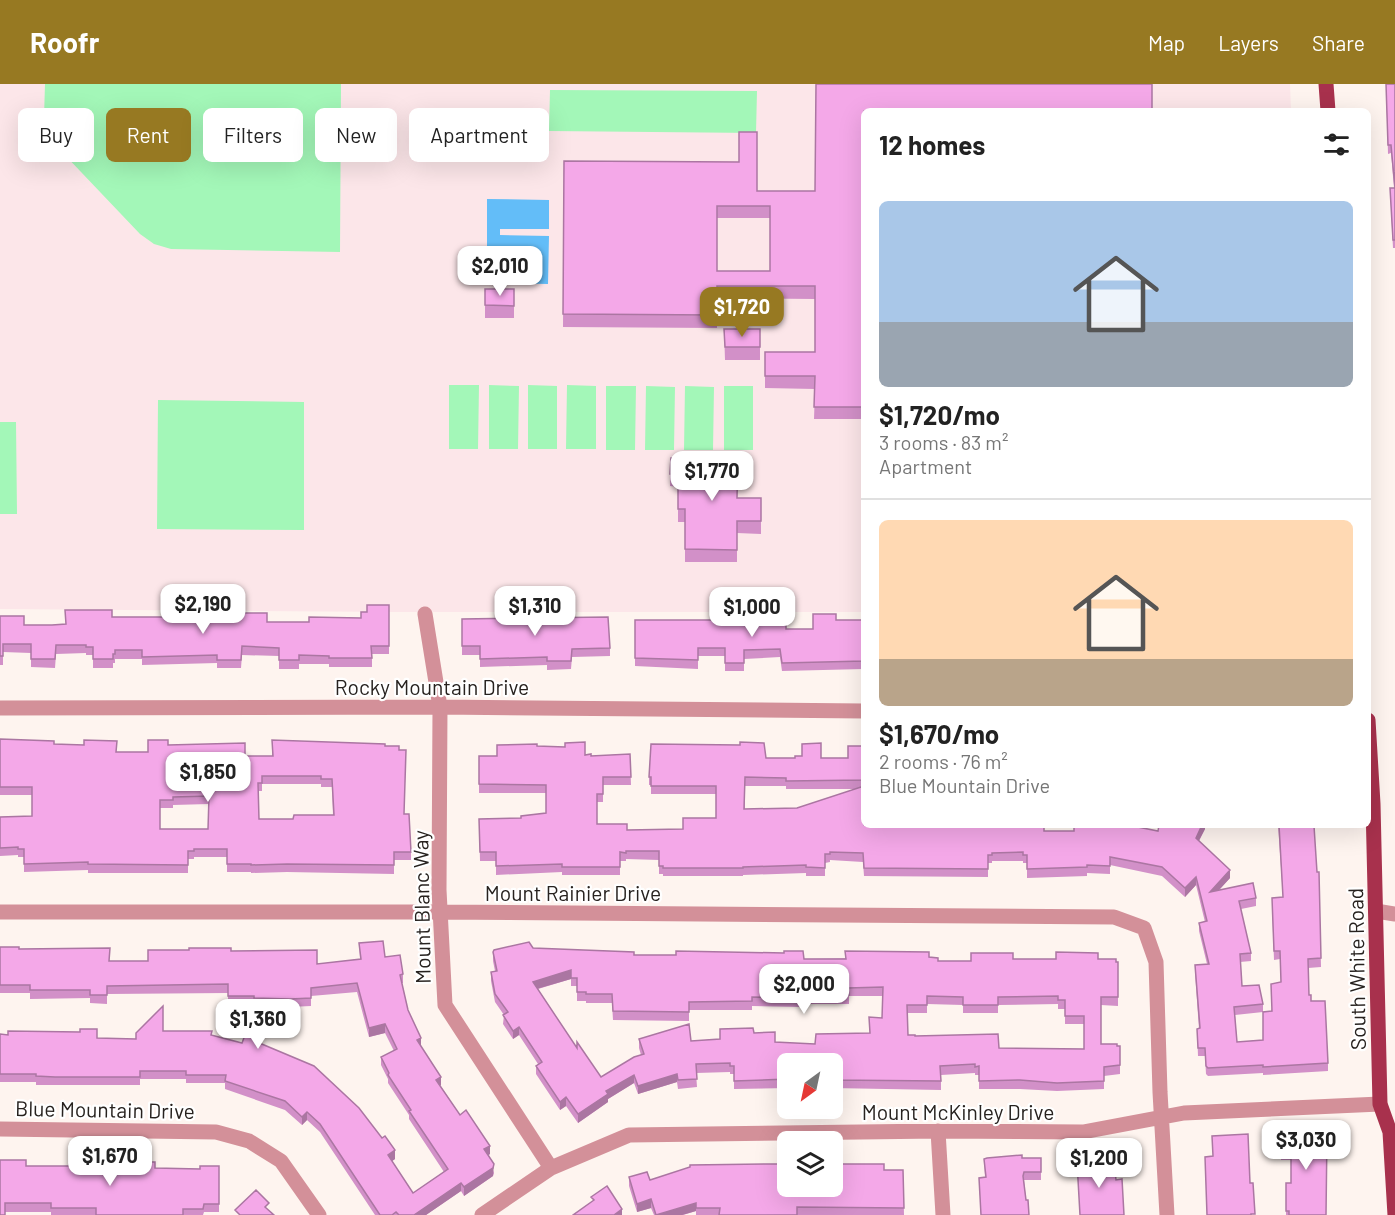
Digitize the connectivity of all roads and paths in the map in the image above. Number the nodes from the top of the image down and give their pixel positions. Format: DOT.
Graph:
graph roads {
  1 [pos="1326,84"];
  2 [pos="1328,108"];
  3 [pos="426,614"];
  4 [pos="440,706"];
  5 [pos="0,708"];
  6 [pos="861,711"];
  7 [pos="1371,792"];
  8 [pos="1376,911"];
  9 [pos="0,912"];
  10 [pos="440,912"];
  11 [pos="1395,914"];
  12 [pos="1380,1104"];
  13 [pos="1162,1116"];
  14 [pos="0,1129"];
  15 [pos="938,1131"];
  16 [pos="551,1168"];
  17 [pos="319,1215"];
  18 [pos="482,1215"];
  19 [pos="943,1215"];
  20 [pos="1167,1215"];
  21 [pos="1395,1215"];
  1 -- 2 [label="main road"];
  3 -- 4 [label="street, Mount Blanc Way"];
  4 -- 5 [label="street, Rocky Mountain Drive"];
  4 -- 6 [label="street, Rocky Mountain Drive"];
  4 -- 10 [label="street, Mount Blanc Way"];
  7 -- 8 [label="main road, South White Road"];
  8 -- 11 [label="street"];
  8 -- 12 [label="main road, South White Road"];
  9 -- 10 [label="street, Mount Rainier Drive"];
  10 -- 13 [label="street, Mount Rainier Drive"];
  10 -- 16 [label="street, Mount Blanc Way"];
  12 -- 13 [label="street, Mount McKinley Drive"];
  12 -- 21 [label="main road, South White Road"];
  13 -- 15 [label="street, Mount McKinley Drive"];
  13 -- 20 [label="street"];
  14 -- 17 [label="street, Blue Mountain Drive"];
  15 -- 16 [label="street, Mount McKinley Drive"];
  15 -- 19 [label="street"];
  16 -- 18 [label="street, Mount McKinley Drive"];
}
